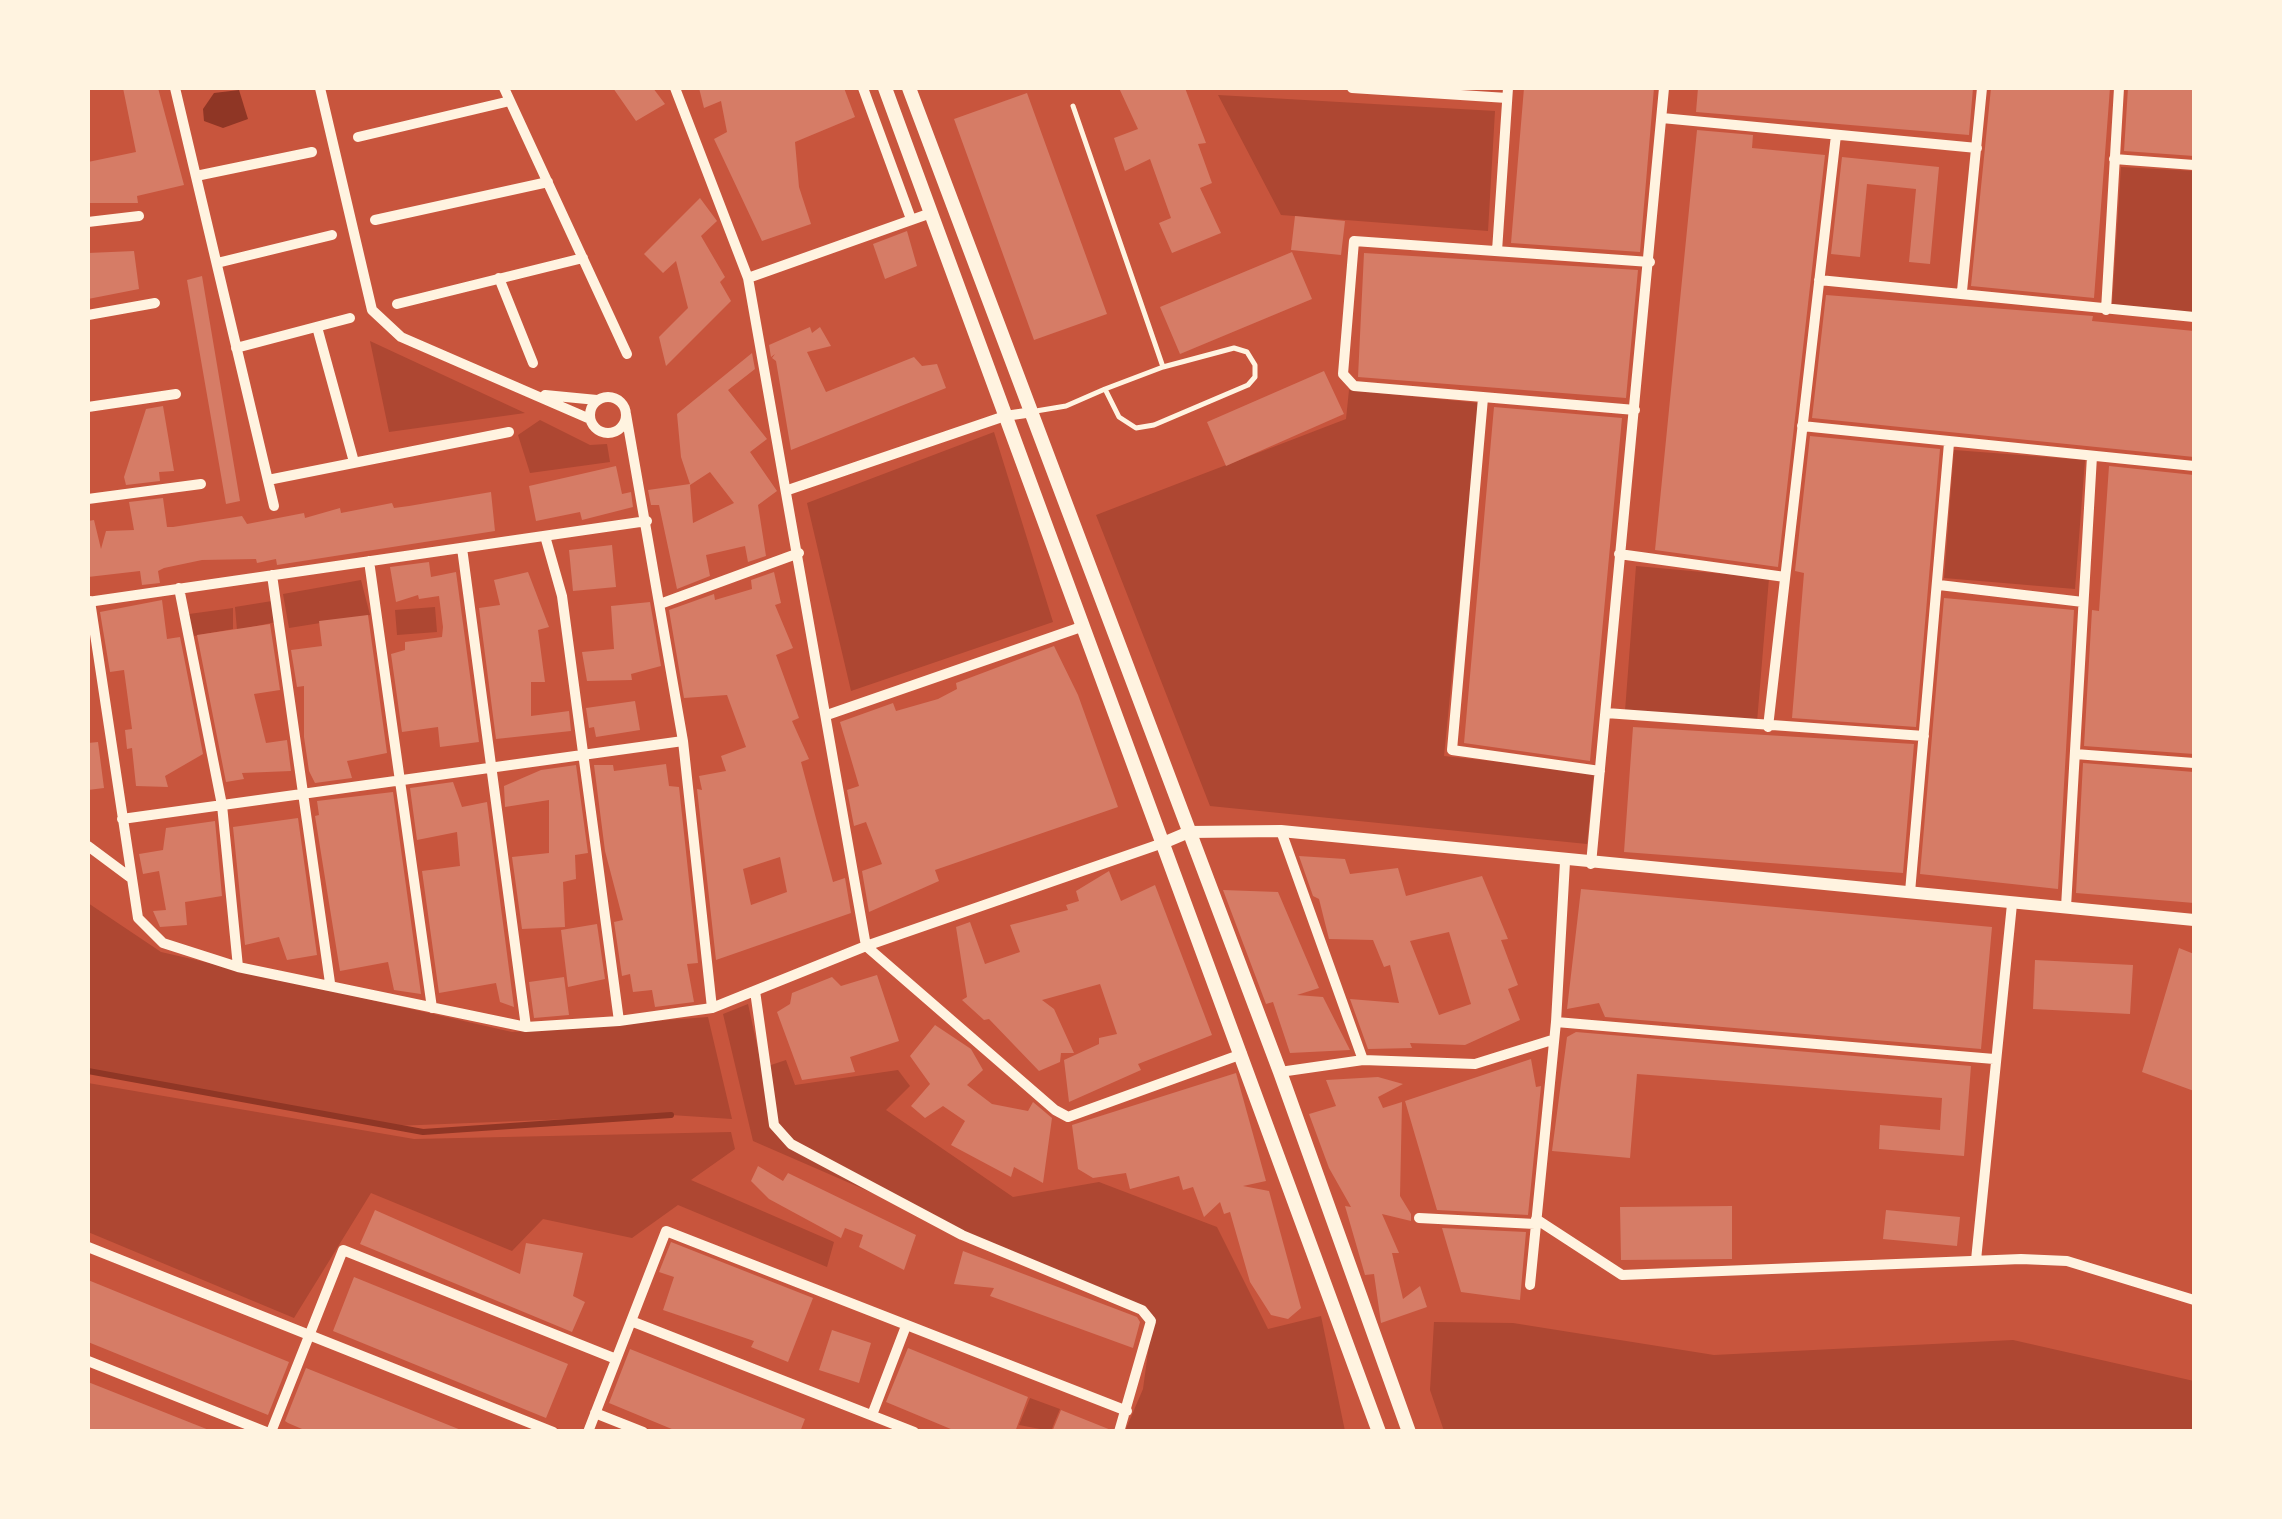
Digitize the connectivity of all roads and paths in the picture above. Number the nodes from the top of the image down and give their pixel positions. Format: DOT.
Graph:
graph roads {
  1 [pos="175,88"];
  2 [pos="320,88"];
  3 [pos="504,88"];
  4 [pos="675,88"];
  5 [pos="864,88"];
  6 [pos="885,88"];
  7 [pos="909,88"];
  8 [pos="1352,88"];
  9 [pos="1664,88"];
  10 [pos="1982,88"];
  11 [pos="2119,88"];
  12 [pos="1508,93"];
  13 [pos="510,101"];
  14 [pos="1073,106"];
  15 [pos="1662,118"];
  16 [pos="1836,135"];
  17 [pos="358,138"];
  18 [pos="1977,148"];
  19 [pos="312,152"];
  20 [pos="2114,159"];
  21 [pos="2194,165"];
  22 [pos="196,176"];
  23 [pos="548,182"];
  24 [pos="931,214"];
  25 [pos="138,216"];
  26 [pos="911,219"];
  27 [pos="375,220"];
  28 [pos="88,222"];
  29 [pos="332,235"];
  30 [pos="1497,251"];
  31 [pos="583,258"];
  32 [pos="216,262"];
  33 [pos="1650,262"];
  34 [pos="499,278"];
  35 [pos="748,278"];
  36 [pos="1819,280"];
  37 [pos="1962,291"];
  38 [pos="155,303"];
  39 [pos="397,304"];
  40 [pos="2106,310"];
  41 [pos="88,315"];
  42 [pos="350,318"];
  43 [pos="2194,318"];
  44 [pos="317,327"];
  45 [pos="236,348"];
  46 [pos="627,354"];
  47 [pos="534,363"];
  48 [pos="1162,367"];
  49 [pos="1104,389"];
  50 [pos="176,394"];
  51 [pos="539,394"];
  52 [pos="1483,398"];
  53 [pos="597,400"];
  54 [pos="88,407"];
  55 [pos="1635,410"];
  56 [pos="1032,412"];
  57 [pos="626,414"];
  58 [pos="1004,416"];
  59 [pos="590,419"];
  60 [pos="1802,426"];
  61 [pos="508,432"];
  62 [pos="613,433"];
  63 [pos="1950,443"];
  64 [pos="632,451"];
  65 [pos="2092,456"];
  66 [pos="354,462"];
  67 [pos="2194,466"];
  68 [pos="268,480"];
  69 [pos="201,484"];
  70 [pos="788,490"];
  71 [pos="88,498"];
  72 [pos="274,506"];
  73 [pos="647,521"];
  74 [pos="545,536"];
  75 [pos="462,548"];
  76 [pos="799,553"];
  77 [pos="1619,554"];
  78 [pos="369,561"];
  79 [pos="272,575"];
  80 [pos="1785,577"];
  81 [pos="1939,586"];
  82 [pos="179,588"];
  83 [pos="89,601"];
  84 [pos="2084,602"];
  85 [pos="660,604"];
  86 [pos="1084,626"];
  87 [pos="1606,713"];
  88 [pos="826,716"];
  89 [pos="1768,727"];
  90 [pos="1924,736"];
  91 [pos="683,742"];
  92 [pos="2075,754"];
  93 [pos="586,755"];
  94 [pos="2194,763"];
  95 [pos="494,767"];
  96 [pos="1600,771"];
  97 [pos="402,780"];
  98 [pos="305,794"];
  99 [pos="222,805"];
  100 [pos="122,819"];
  101 [pos="1281,831"];
  102 [pos="1190,832"];
  103 [pos="1162,843"];
  104 [pos="88,846"];
  105 [pos="1565,862"];
  106 [pos="1591,864"];
  107 [pos="131,878"];
  108 [pos="1910,892"];
  109 [pos="2012,904"];
  110 [pos="2066,907"];
  111 [pos="2194,920"];
  112 [pos="866,946"];
  113 [pos="238,967"];
  114 [pos="330,984"];
  115 [pos="754,991"];
  116 [pos="432,1008"];
  117 [pos="712,1008"];
  118 [pos="619,1021"];
  119 [pos="1556,1022"];
  120 [pos="526,1026"];
  121 [pos="1552,1040"];
  122 [pos="1242,1054"];
  123 [pos="1994,1059"];
  124 [pos="1363,1060"];
  125 [pos="1280,1072"];
  126 [pos="1419,1218"];
  127 [pos="1536,1221"];
  128 [pos="88,1248"];
  129 [pos="1976,1260"];
  130 [pos="1530,1285"];
  131 [pos="2194,1300"];
  132 [pos="631,1321"];
  133 [pos="906,1326"];
  134 [pos="309,1335"];
  135 [pos="616,1359"];
  136 [pos="88,1361"];
  137 [pos="1127,1410"];
  138 [pos="595,1413"];
  139 [pos="872,1415"];
  140 [pos="268,1432"];
  141 [pos="553,1432"];
  142 [pos="588,1432"];
  143 [pos="644,1432"];
  144 [pos="914,1432"];
  145 [pos="1119,1432"];
  146 [pos="1379,1432"];
  147 [pos="1409,1432"];
  1 -- 22 [label="street"];
  2 -- 51 [label="street"];
  3 -- 13 [label="street"];
  4 -- 35 [label="street"];
  5 -- 26 [label="street"];
  6 -- 24 [label="main road"];
  7 -- 56 [label="main road"];
  8 -- 12 [label="street"];
  9 -- 15 [label="street"];
  10 -- 18 [label="street"];
  11 -- 20 [label="street"];
  12 -- 30 [label="street"];
  13 -- 17 [label="street"];
  13 -- 23 [label="street"];
  14 -- 48 [label="lane"];
  15 -- 16 [label="street"];
  15 -- 33 [label="street"];
  16 -- 18 [label="street"];
  16 -- 36 [label="street"];
  18 -- 37 [label="street"];
  19 -- 22 [label="street"];
  20 -- 21 [label="street"];
  20 -- 40 [label="street"];
  22 -- 32 [label="street"];
  23 -- 27 [label="street"];
  23 -- 31 [label="street"];
  24 -- 26 [label="street"];
  24 -- 58 [label="main road"];
  25 -- 28 [label="street"];
  26 -- 35 [label="street"];
  29 -- 32 [label="street"];
  30 -- 33 [label="street"];
  30 -- 52 [label="street"];
  31 -- 34 [label="street"];
  31 -- 46 [label="street"];
  32 -- 45 [label="street"];
  33 -- 55 [label="street"];
  34 -- 39 [label="street"];
  34 -- 47 [label="street"];
  35 -- 70 [label="street"];
  36 -- 37 [label="street"];
  36 -- 60 [label="street"];
  37 -- 40 [label="street"];
  38 -- 41 [label="street"];
  40 -- 43 [label="street"];
  42 -- 44 [label="street"];
  44 -- 45 [label="street"];
  44 -- 66 [label="street"];
  45 -- 68 [label="street"];
  48 -- 49 [label="lane"];
  48 -- 49 [label="lane"];
  49 -- 56 [label="lane"];
  50 -- 54 [label="street"];
  51 -- 53 [label="street"];
  51 -- 59 [label="street"];
  52 -- 55 [label="street"];
  52 -- 96 [label="street"];
  53 -- 57 [label="street"];
  53 -- 59 [label="street"];
  55 -- 77 [label="street"];
  56 -- 58 [label="street"];
  56 -- 102 [label="main road"];
  57 -- 62 [label="street"];
  57 -- 64 [label="street"];
  58 -- 70 [label="street"];
  58 -- 86 [label="main road"];
  59 -- 62 [label="street"];
  60 -- 63 [label="street"];
  60 -- 80 [label="street"];
  61 -- 66 [label="street"];
  62 -- 64 [label="street"];
  63 -- 65 [label="street"];
  63 -- 81 [label="street"];
  64 -- 73 [label="street"];
  65 -- 67 [label="street"];
  65 -- 84 [label="street"];
  66 -- 68 [label="street"];
  68 -- 72 [label="street"];
  69 -- 71 [label="street"];
  70 -- 76 [label="street"];
  73 -- 74 [label="street"];
  73 -- 85 [label="street"];
  74 -- 75 [label="street"];
  74 -- 93 [label="street"];
  75 -- 78 [label="street"];
  75 -- 95 [label="street"];
  76 -- 85 [label="street"];
  76 -- 88 [label="street"];
  77 -- 80 [label="street"];
  77 -- 87 [label="street"];
  78 -- 79 [label="street"];
  78 -- 97 [label="street"];
  79 -- 82 [label="street"];
  79 -- 98 [label="street"];
  80 -- 89 [label="street"];
  81 -- 84 [label="street"];
  81 -- 90 [label="street"];
  82 -- 83 [label="street"];
  82 -- 99 [label="street"];
  83 -- 100 [label="street"];
  84 -- 92 [label="street"];
  85 -- 91 [label="street"];
  86 -- 88 [label="street"];
  86 -- 103 [label="main road"];
  87 -- 89 [label="street"];
  87 -- 96 [label="street"];
  88 -- 112 [label="street"];
  89 -- 90 [label="street"];
  90 -- 108 [label="street"];
  91 -- 93 [label="street"];
  91 -- 117 [label="street"];
  92 -- 94 [label="street"];
  92 -- 110 [label="street"];
  93 -- 95 [label="street"];
  93 -- 118 [label="street"];
  95 -- 97 [label="street"];
  95 -- 120 [label="street"];
  96 -- 106 [label="street"];
  97 -- 98 [label="street"];
  97 -- 116 [label="street"];
  98 -- 99 [label="street"];
  98 -- 114 [label="street"];
  99 -- 100 [label="street"];
  99 -- 113 [label="street"];
  100 -- 107 [label="street"];
  101 -- 102 [label="street"];
  101 -- 105 [label="street"];
  101 -- 124 [label="street"];
  102 -- 103 [label="street"];
  102 -- 125 [label="main road"];
  103 -- 112 [label="street"];
  103 -- 122 [label="main road"];
  104 -- 107 [label="street"];
  105 -- 106 [label="street"];
  105 -- 119 [label="street"];
  106 -- 108 [label="street"];
  107 -- 113 [label="street"];
  108 -- 109 [label="street"];
  109 -- 110 [label="street"];
  109 -- 123 [label="street"];
  110 -- 111 [label="street"];
  112 -- 115 [label="street"];
  112 -- 122 [label="street"];
  113 -- 114 [label="street"];
  114 -- 116 [label="street"];
  115 -- 117 [label="street"];
  115 -- 137 [label="street"];
  116 -- 120 [label="street"];
  117 -- 118 [label="street"];
  118 -- 120 [label="street"];
  119 -- 121 [label="street"];
  119 -- 123 [label="street"];
  121 -- 124 [label="street"];
  121 -- 127 [label="street"];
  122 -- 146 [label="main road"];
  123 -- 129 [label="street"];
  124 -- 125 [label="street"];
  125 -- 147 [label="main road"];
  126 -- 127 [label="street"];
  127 -- 129 [label="street"];
  127 -- 130 [label="street"];
  128 -- 134 [label="street"];
  129 -- 131 [label="street"];
  132 -- 133 [label="street"];
  132 -- 135 [label="street"];
  132 -- 139 [label="street"];
  133 -- 137 [label="street"];
  133 -- 139 [label="street"];
  134 -- 135 [label="street"];
  134 -- 140 [label="street"];
  134 -- 141 [label="street"];
  135 -- 138 [label="street"];
  136 -- 140 [label="street"];
  137 -- 145 [label="street"];
  138 -- 142 [label="street"];
  138 -- 143 [label="street"];
  139 -- 144 [label="street"];
}
